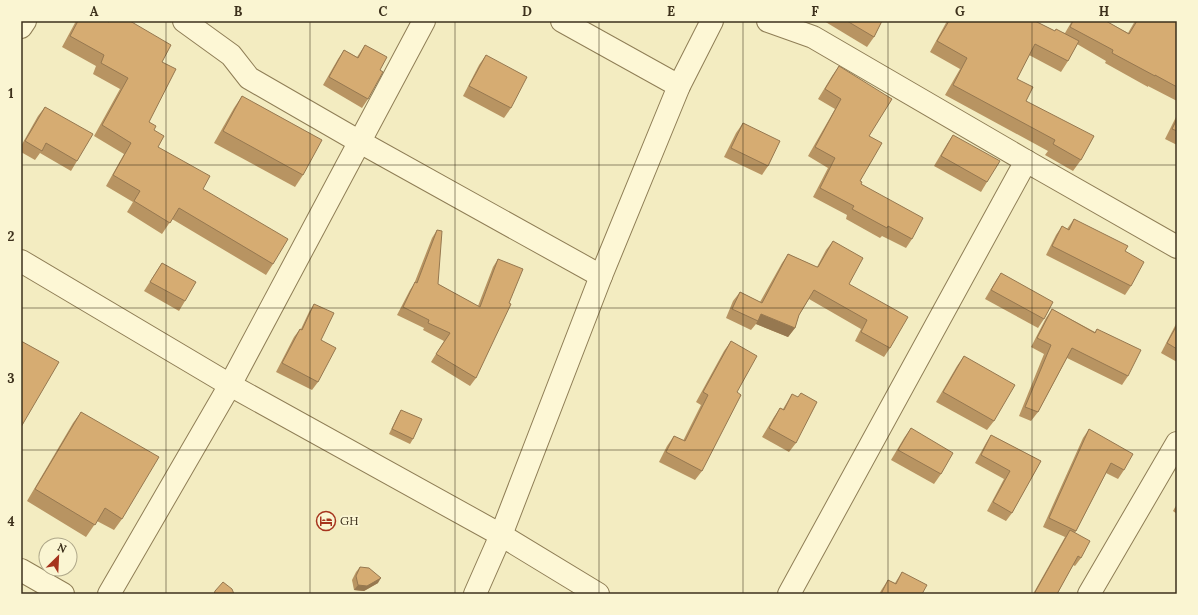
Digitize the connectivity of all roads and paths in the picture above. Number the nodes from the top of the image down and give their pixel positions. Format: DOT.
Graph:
graph roads {
  1 [pos="25,21"];
  2 [pos="184,21"];
  3 [pos="424,21"];
  4 [pos="562,21"];
  5 [pos="712,21"];
  6 [pos="768,21"];
  7 [pos="21,27"];
  8 [pos="679,86"];
  9 [pos="360,142"];
  10 [pos="1026,161"];
  11 [pos="1177,247"];
  12 [pos="21,261"];
  13 [pos="601,276"];
  14 [pos="230,385"];
  15 [pos="1177,443"];
  16 [pos="501,535"];
  17 [pos="21,570"];
  18 [pos="63,594"];
  19 [pos="109,594"];
  20 [pos="475,594"];
  21 [pos="598,594"];
  22 [pos="789,594"];
  23 [pos="1089,594"];
  1 -- 7 [label="street"];
  2 -- 9 [label="street"];
  3 -- 9 [label="street"];
  4 -- 8 [label="street"];
  5 -- 8 [label="street"];
  6 -- 10 [label="street"];
  8 -- 13 [label="street"];
  9 -- 13 [label="street"];
  9 -- 14 [label="street"];
  10 -- 11 [label="street"];
  10 -- 22 [label="street"];
  12 -- 14 [label="street"];
  13 -- 16 [label="street"];
  14 -- 16 [label="street"];
  14 -- 19 [label="street"];
  15 -- 23 [label="street"];
  16 -- 20 [label="street"];
  16 -- 21 [label="street"];
  17 -- 18 [label="street"];
}
